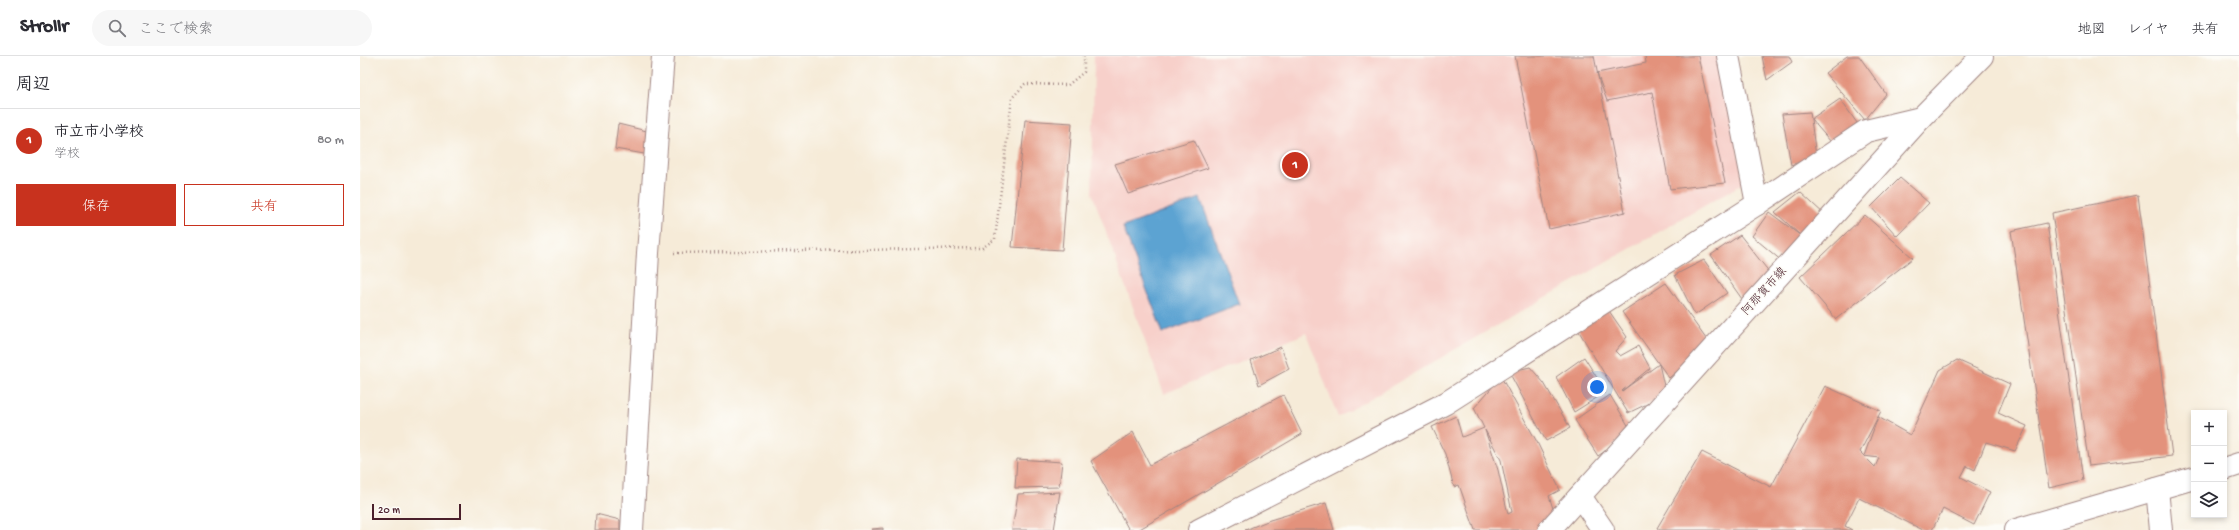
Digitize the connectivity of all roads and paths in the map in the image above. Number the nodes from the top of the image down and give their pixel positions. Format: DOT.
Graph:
graph roads {
  1 [pos="663,56"];
  2 [pos="1084,56"];
  3 [pos="1728,56"];
  4 [pos="1982,56"];
  5 [pos="1921,118"];
  6 [pos="1757,204"];
  7 [pos="648,253"];
  8 [pos="2239,464"];
  9 [pos="2227,468"];
  10 [pos="2191,479"];
  11 [pos="2157,489"];
  12 [pos="1580,496"];
  13 [pos="632,530"];
  14 [pos="1199,530"];
  15 [pos="1549,530"];
  16 [pos="1604,530"];
  17 [pos="2016,530"];
  18 [pos="2160,530"];
  1 -- 7 [label="street"];
  2 -- 7 [label="path"];
  3 -- 6 [label="street"];
  4 -- 5 [label="street, 阿那賀市線"];
  5 -- 6 [label="street"];
  5 -- 12 [label="street, 阿那賀市線"];
  6 -- 14 [label="street"];
  7 -- 13 [label="street"];
  8 -- 9 [label="street"];
  10 -- 11 [label="street"];
  11 -- 17 [label="street"];
  11 -- 18 [label="street"];
  12 -- 15 [label="street, 阿那賀市線"];
  12 -- 16 [label="street"];
}
